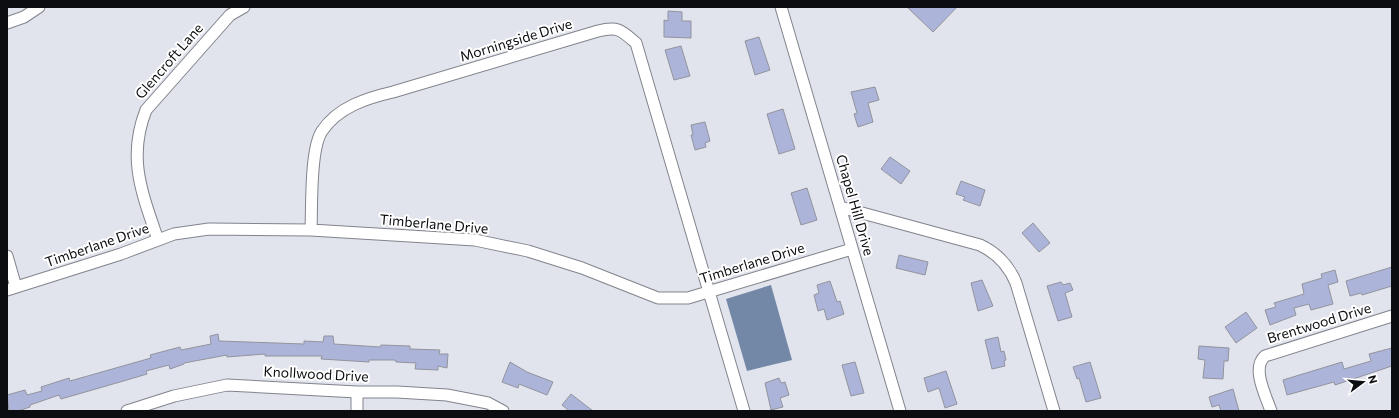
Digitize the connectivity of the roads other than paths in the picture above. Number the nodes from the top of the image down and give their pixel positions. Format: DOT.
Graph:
graph roads {
  1 [pos="39,7"];
  2 [pos="244,7"];
  3 [pos="780,7"];
  4 [pos="7,23"];
  5 [pos="840,207"];
  6 [pos="311,230"];
  7 [pos="158,240"];
  8 [pos="852,249"];
  9 [pos="7,256"];
  10 [pos="12,289"];
  11 [pos="708,292"];
  12 [pos="1392,316"];
  13 [pos="357,392"];
  14 [pos="127,411"];
  15 [pos="357,411"];
  16 [pos="503,411"];
  17 [pos="744,411"];
  18 [pos="900,411"];
  19 [pos="1054,411"];
  20 [pos="1271,411"];
  1 -- 4 [label="street"];
  2 -- 7 [label="street, Glencroft Lane"];
  3 -- 5 [label="street, Chapel Hill Drive"];
  5 -- 8 [label="street, Chapel Hill Drive"];
  5 -- 19 [label="street"];
  6 -- 7 [label="street, Timberlane Drive"];
  6 -- 11 [label="street, Timberlane Drive"];
  6 -- 11 [label="street, Morningside Drive"];
  7 -- 10 [label="street, Timberlane Drive"];
  8 -- 11 [label="street, Timberlane Drive"];
  8 -- 18 [label="street, Chapel Hill Drive"];
  9 -- 10 [label="street"];
  11 -- 17 [label="street, Morningside Drive"];
  12 -- 20 [label="street, Brentwood Drive"];
  13 -- 14 [label="street, Knollwood Drive"];
  13 -- 15 [label="street"];
  13 -- 16 [label="street, Knollwood Drive"];
}
